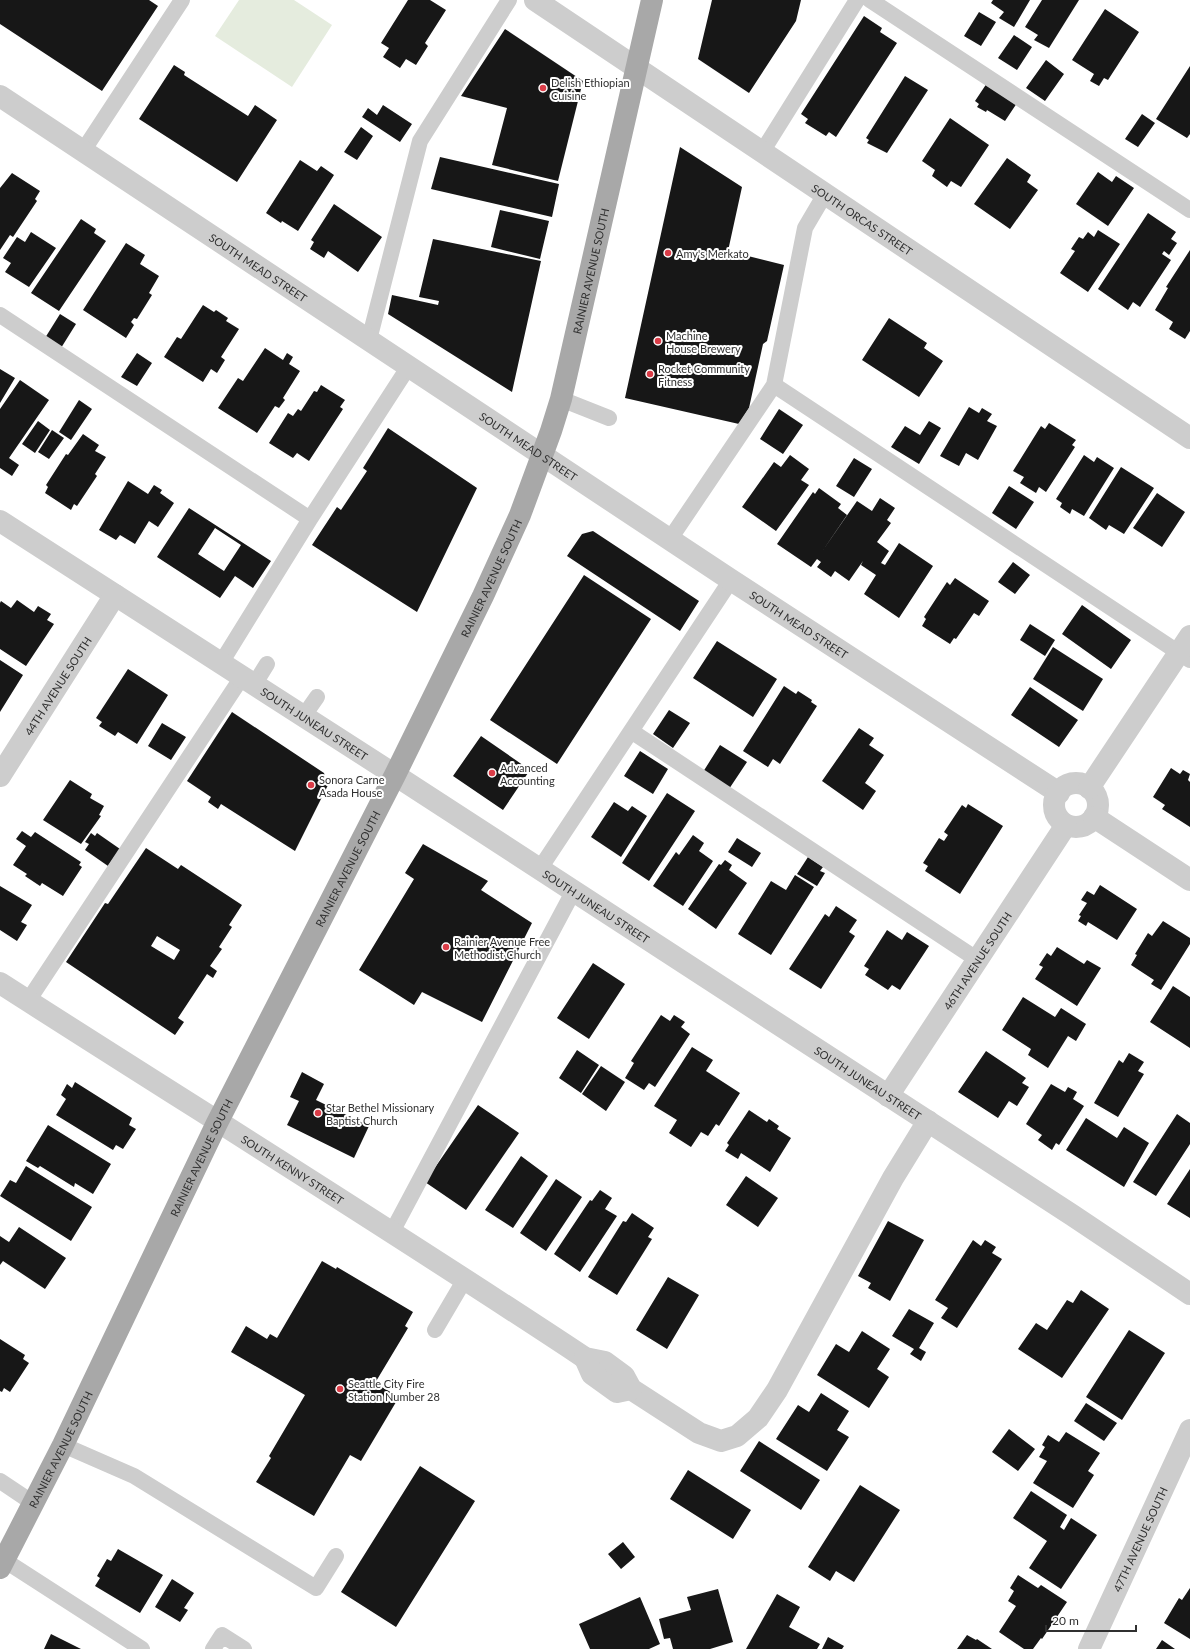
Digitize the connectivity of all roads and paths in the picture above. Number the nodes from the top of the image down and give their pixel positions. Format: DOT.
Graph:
graph roads {
  1 [pos="182,0"];
  2 [pos="509,0"];
  3 [pos="535,0"];
  4 [pos="652,0"];
  5 [pos="857,0"];
  6 [pos="870,0"];
  7 [pos="637,68"];
  8 [pos="0,96"];
  9 [pos="83,151"];
  10 [pos="762,152"];
  11 [pos="825,194"];
  12 [pos="1190,210"];
  13 [pos="0,315"];
  14 [pos="369,340"];
  15 [pos="409,366"];
  16 [pos="774,384"];
  17 [pos="561,399"];
  18 [pos="609,418"];
  19 [pos="1190,438"];
  20 [pos="543,454"];
  21 [pos="310,519"];
  22 [pos="0,521"];
  23 [pos="670,539"];
  24 [pos="731,580"];
  25 [pos="115,595"];
  26 [pos="1186,649"];
  27 [pos="220,663"];
  28 [pos="267,664"];
  29 [pos="248,681"];
  30 [pos="317,697"];
  31 [pos="304,717"];
  32 [pos="631,731"];
  33 [pos="3,764"];
  34 [pos="395,775"];
  35 [pos="1089,788"];
  36 [pos="1059,793"];
  37 [pos="1094,817"];
  38 [pos="1066,825"];
  39 [pos="539,870"];
  40 [pos="1190,880"];
  41 [pos="573,892"];
  42 [pos="978,960"];
  43 [pos="0,983"];
  44 [pos="28,1001"];
  45 [pos="888,1096"];
  46 [pos="928,1121"];
  47 [pos="217,1123"];
  48 [pos="392,1232"];
  49 [pos="465,1279"];
  50 [pos="1190,1294"];
  51 [pos="435,1330"];
  52 [pos="1190,1430"];
  53 [pos="63,1445"];
  54 [pos="0,1480"];
  55 [pos="34,1503"];
  56 [pos="336,1556"];
  57 [pos="2,1564"];
  58 [pos="142,1649"];
  59 [pos="213,1649"];
  60 [pos="244,1649"];
  61 [pos="1089,1649"];
  1 -- 9 [label="lane"];
  2 -- 14 [label="lane"];
  3 -- 7 [label="street, SOUTH ORCAS STREET"];
  4 -- 7 [label="main road, RAINIER AVENUE SOUTH"];
  5 -- 10 [label="lane"];
  6 -- 12 [label="lane"];
  7 -- 10 [label="street, SOUTH ORCAS STREET"];
  7 -- 17 [label="main road, RAINIER AVENUE SOUTH"];
  8 -- 9 [label="street, SOUTH MEAD STREET"];
  9 -- 14 [label="street, SOUTH MEAD STREET"];
  10 -- 11 [label="street, SOUTH ORCAS STREET"];
  11 -- 16 [label="lane"];
  11 -- 19 [label="street, SOUTH ORCAS STREET"];
  13 -- 21 [label="lane"];
  14 -- 15 [label="street, SOUTH MEAD STREET"];
  15 -- 20 [label="street, SOUTH MEAD STREET"];
  15 -- 21 [label="lane"];
  16 -- 23 [label="lane"];
  16 -- 26 [label="lane"];
  17 -- 18 [label="lane"];
  17 -- 20 [label="main road, RAINIER AVENUE SOUTH"];
  20 -- 23 [label="street, SOUTH MEAD STREET"];
  20 -- 34 [label="main road, RAINIER AVENUE SOUTH"];
  21 -- 27 [label="lane"];
  22 -- 25 [label="street, SOUTH JUNEAU STREET"];
  23 -- 24 [label="street, SOUTH MEAD STREET"];
  24 -- 32 [label="lane"];
  24 -- 36 [label="street, SOUTH MEAD STREET"];
  25 -- 27 [label="street, SOUTH JUNEAU STREET"];
  25 -- 33 [label="street, 44TH AVENUE SOUTH"];
  26 -- 35 [label="street"];
  27 -- 29 [label="street, SOUTH JUNEAU STREET"];
  28 -- 29 [label="lane"];
  29 -- 31 [label="street, SOUTH JUNEAU STREET"];
  29 -- 44 [label="lane"];
  30 -- 31 [label="lane"];
  31 -- 34 [label="street, SOUTH JUNEAU STREET"];
  32 -- 39 [label="lane"];
  32 -- 42 [label="lane"];
  34 -- 39 [label="street, SOUTH JUNEAU STREET"];
  34 -- 47 [label="main road, RAINIER AVENUE SOUTH"];
  35 -- 36 [label="street"];
  35 -- 37 [label="street"];
  36 -- 38 [label="street"];
  37 -- 38 [label="street"];
  37 -- 40 [label="street"];
  38 -- 42 [label="street, 46TH AVENUE SOUTH"];
  39 -- 41 [label="street, SOUTH JUNEAU STREET"];
  41 -- 45 [label="street, SOUTH JUNEAU STREET"];
  41 -- 48 [label="lane"];
  42 -- 45 [label="street, 46TH AVENUE SOUTH"];
  43 -- 44 [label="street, SOUTH KENNY STREET"];
  44 -- 47 [label="street, SOUTH KENNY STREET"];
  45 -- 46 [label="street, SOUTH JUNEAU STREET"];
  46 -- 49 [label="street, SOUTH KENNY STREET"];
  46 -- 50 [label="street, SOUTH JUNEAU STREET"];
  47 -- 48 [label="street, SOUTH KENNY STREET"];
  47 -- 53 [label="main road, RAINIER AVENUE SOUTH"];
  48 -- 49 [label="street, SOUTH KENNY STREET"];
  49 -- 51 [label="lane"];
  52 -- 61 [label="street, 47TH AVENUE SOUTH"];
  53 -- 55 [label="main road, RAINIER AVENUE SOUTH"];
  53 -- 56 [label="lane"];
  54 -- 55 [label="lane"];
  55 -- 57 [label="main road, RAINIER AVENUE SOUTH"];
  57 -- 58 [label="lane"];
  59 -- 60 [label="lane"];
}
